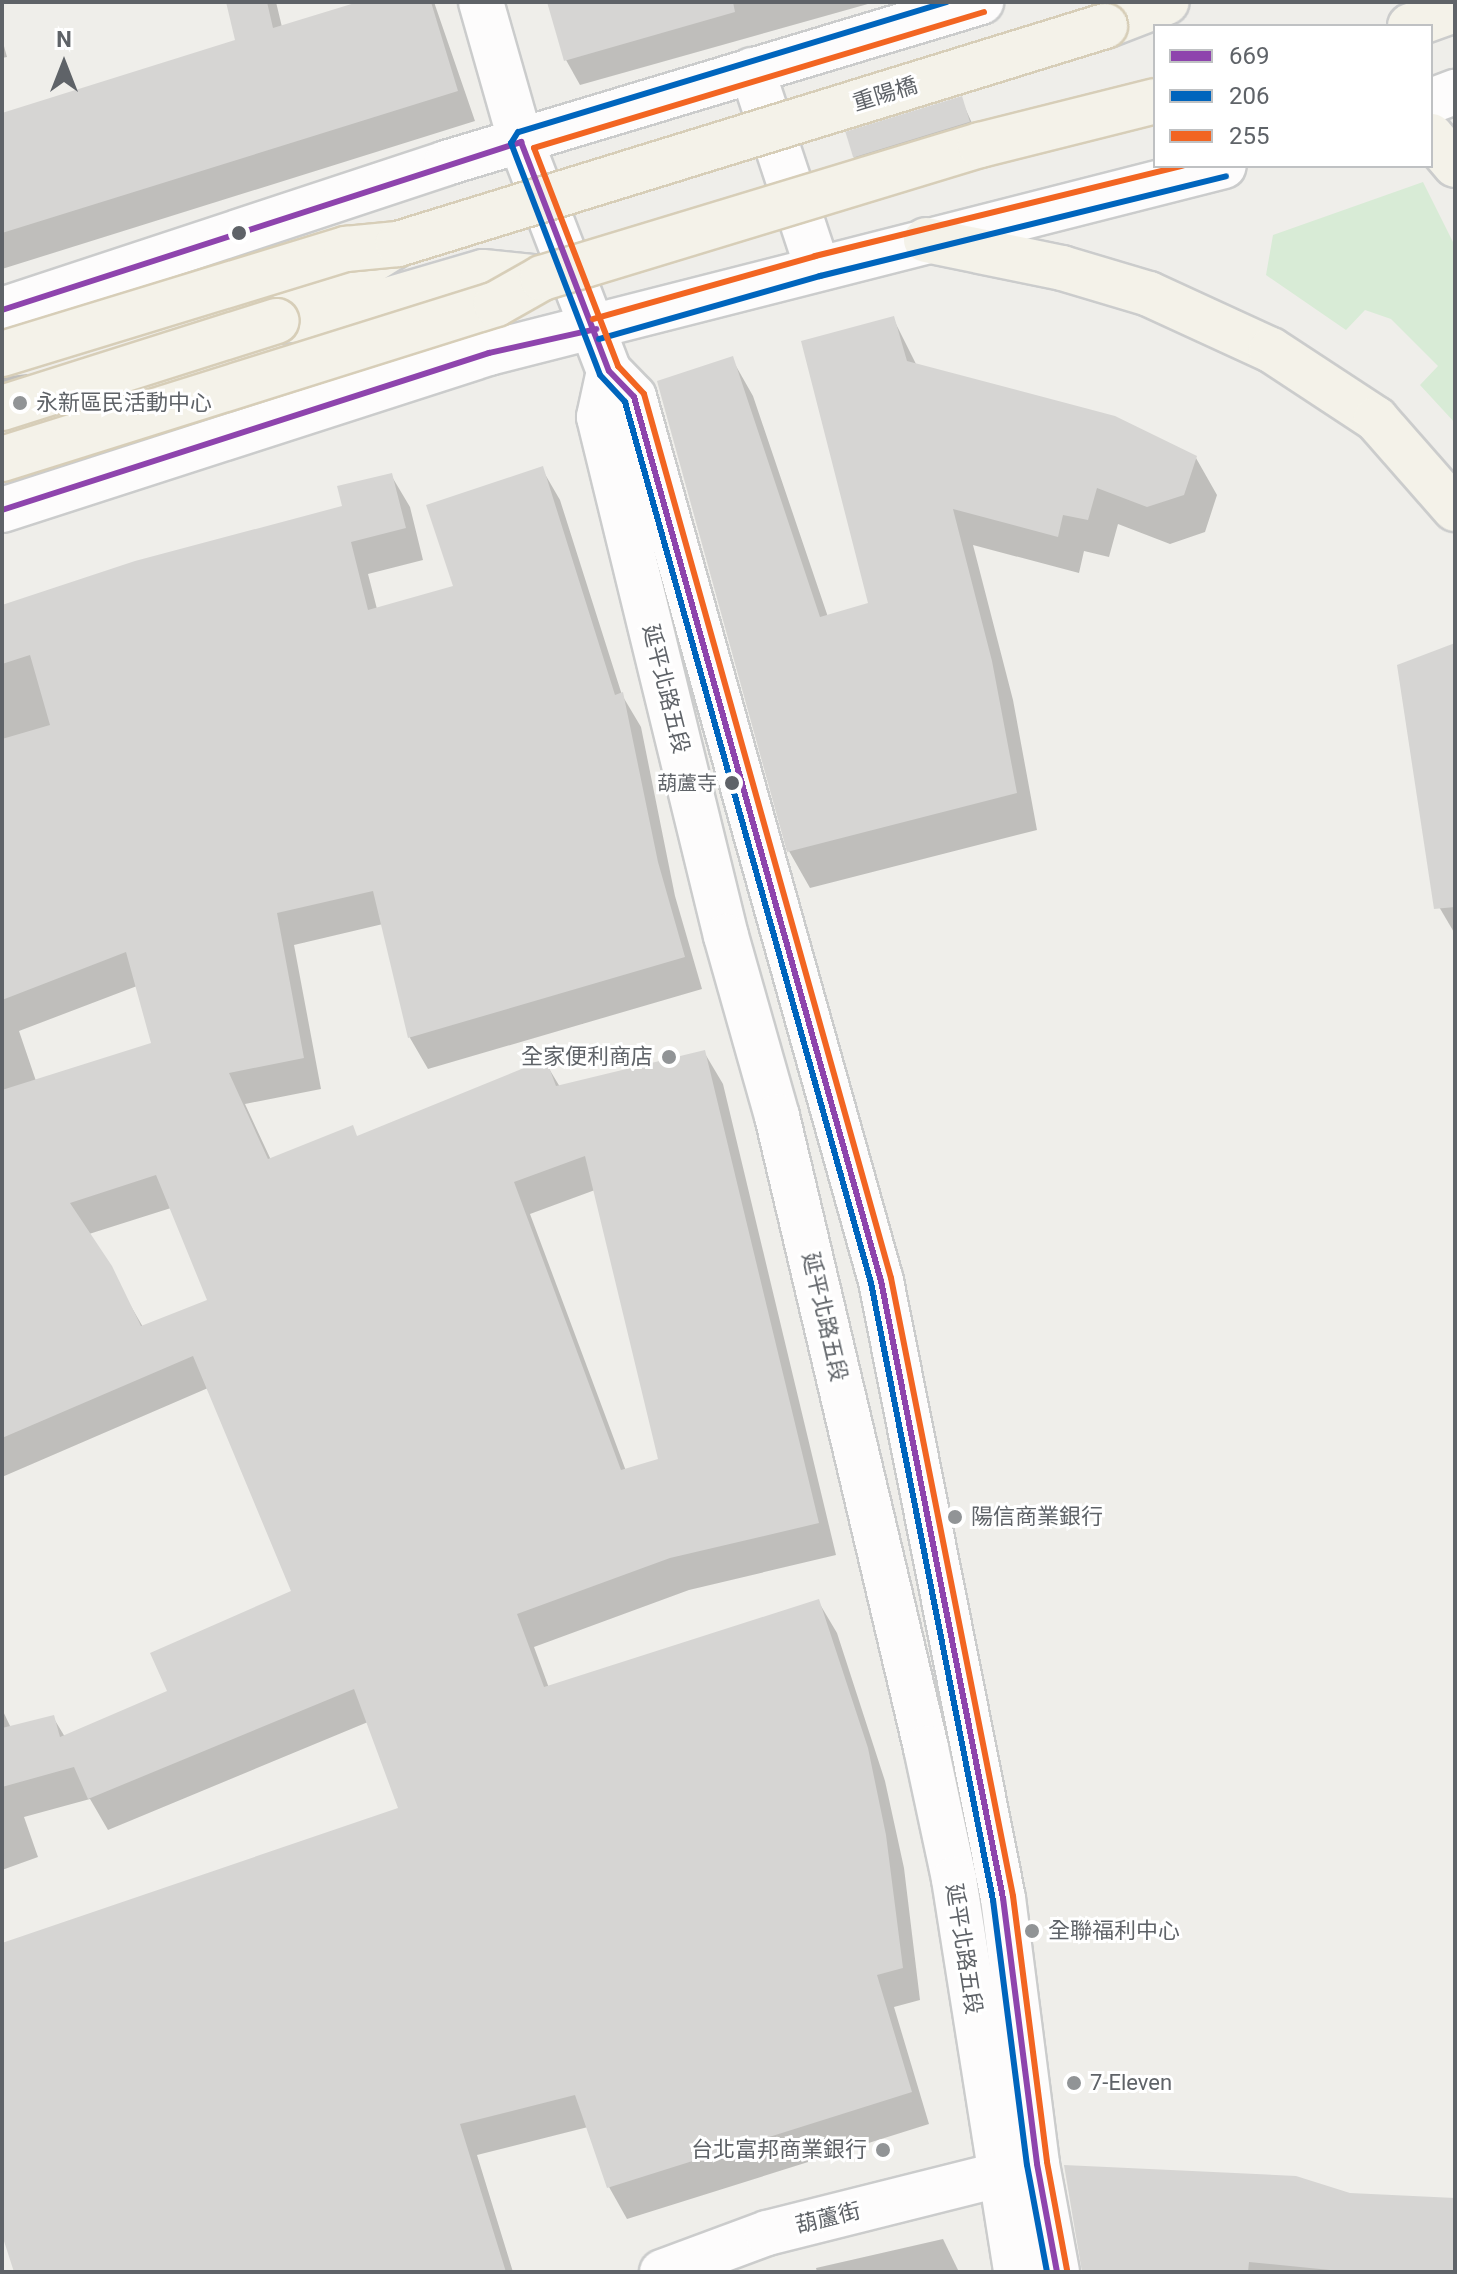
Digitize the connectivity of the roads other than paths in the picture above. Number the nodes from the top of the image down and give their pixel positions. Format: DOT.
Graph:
graph roads {
  1 [pos="481,2"];
  2 [pos="981,2"];
  3 [pos="1167,2"];
  4 [pos="1105,26"];
  5 [pos="1153,27"];
  6 [pos="752,70"];
  7 [pos="1455,92"];
  8 [pos="1433,100"];
  9 [pos="1153,102"];
  10 [pos="1433,138"];
  11 [pos="521,142"];
  12 [pos="1455,165"];
  13 [pos="1216,168"];
  14 [pos="926,240"];
  15 [pos="398,244"];
  16 [pos="179,255"];
  17 [pos="817,266"];
  18 [pos="542,278"];
  19 [pos="2,310"];
  20 [pos="277,321"];
  21 [pos="596,329"];
  22 [pos="2,354"];
  23 [pos="609,371"];
  24 [pos="2,408"];
  25 [pos="234,436"];
  26 [pos="2,459"];
  27 [pos="1455,509"];
  28 [pos="2,510"];
  29 [pos="1017,2170"];
  30 [pos="662,2272"];
  31 [pos="1016,2272"];
  32 [pos="1057,2272"];
  1 -- 11 [label="street, 延平北路五段"];
  2 -- 6 [label="street"];
  3 -- 4 [label="main road, 重陽橋"];
  4 -- 5 [label="main road"];
  4 -- 15 [label="main road, 重陽橋, bridge"];
  6 -- 11 [label="street"];
  6 -- 17 [label="street"];
  7 -- 8 [label="street"];
  9 -- 18 [label="main road, bridge"];
  10 -- 12 [label="main road"];
  11 -- 16 [label="street"];
  11 -- 21 [label="street, 延平北路五段"];
  13 -- 14 [label="street"];
  14 -- 17 [label="street"];
  14 -- 27 [label="main road"];
  15 -- 20 [label="main road"];
  15 -- 22 [label="main road, 重陽橋, bridge"];
  16 -- 19 [label="street"];
  16 -- 25 [label="street"];
  17 -- 21 [label="street"];
  18 -- 20 [label="main road"];
  18 -- 26 [label="main road, bridge"];
  20 -- 24 [label="main road, bridge"];
  21 -- 23 [label="street, 延平北路五段"];
  21 -- 25 [label="street"];
  23 -- 29 [label="street, 延平北路五段"];
  23 -- 29 [label="street, 延平北路五段"];
  25 -- 28 [label="street"];
  29 -- 30 [label="street, 葫蘆街"];
  29 -- 31 [label="street, 延平北路五段"];
  29 -- 32 [label="street"];
}
